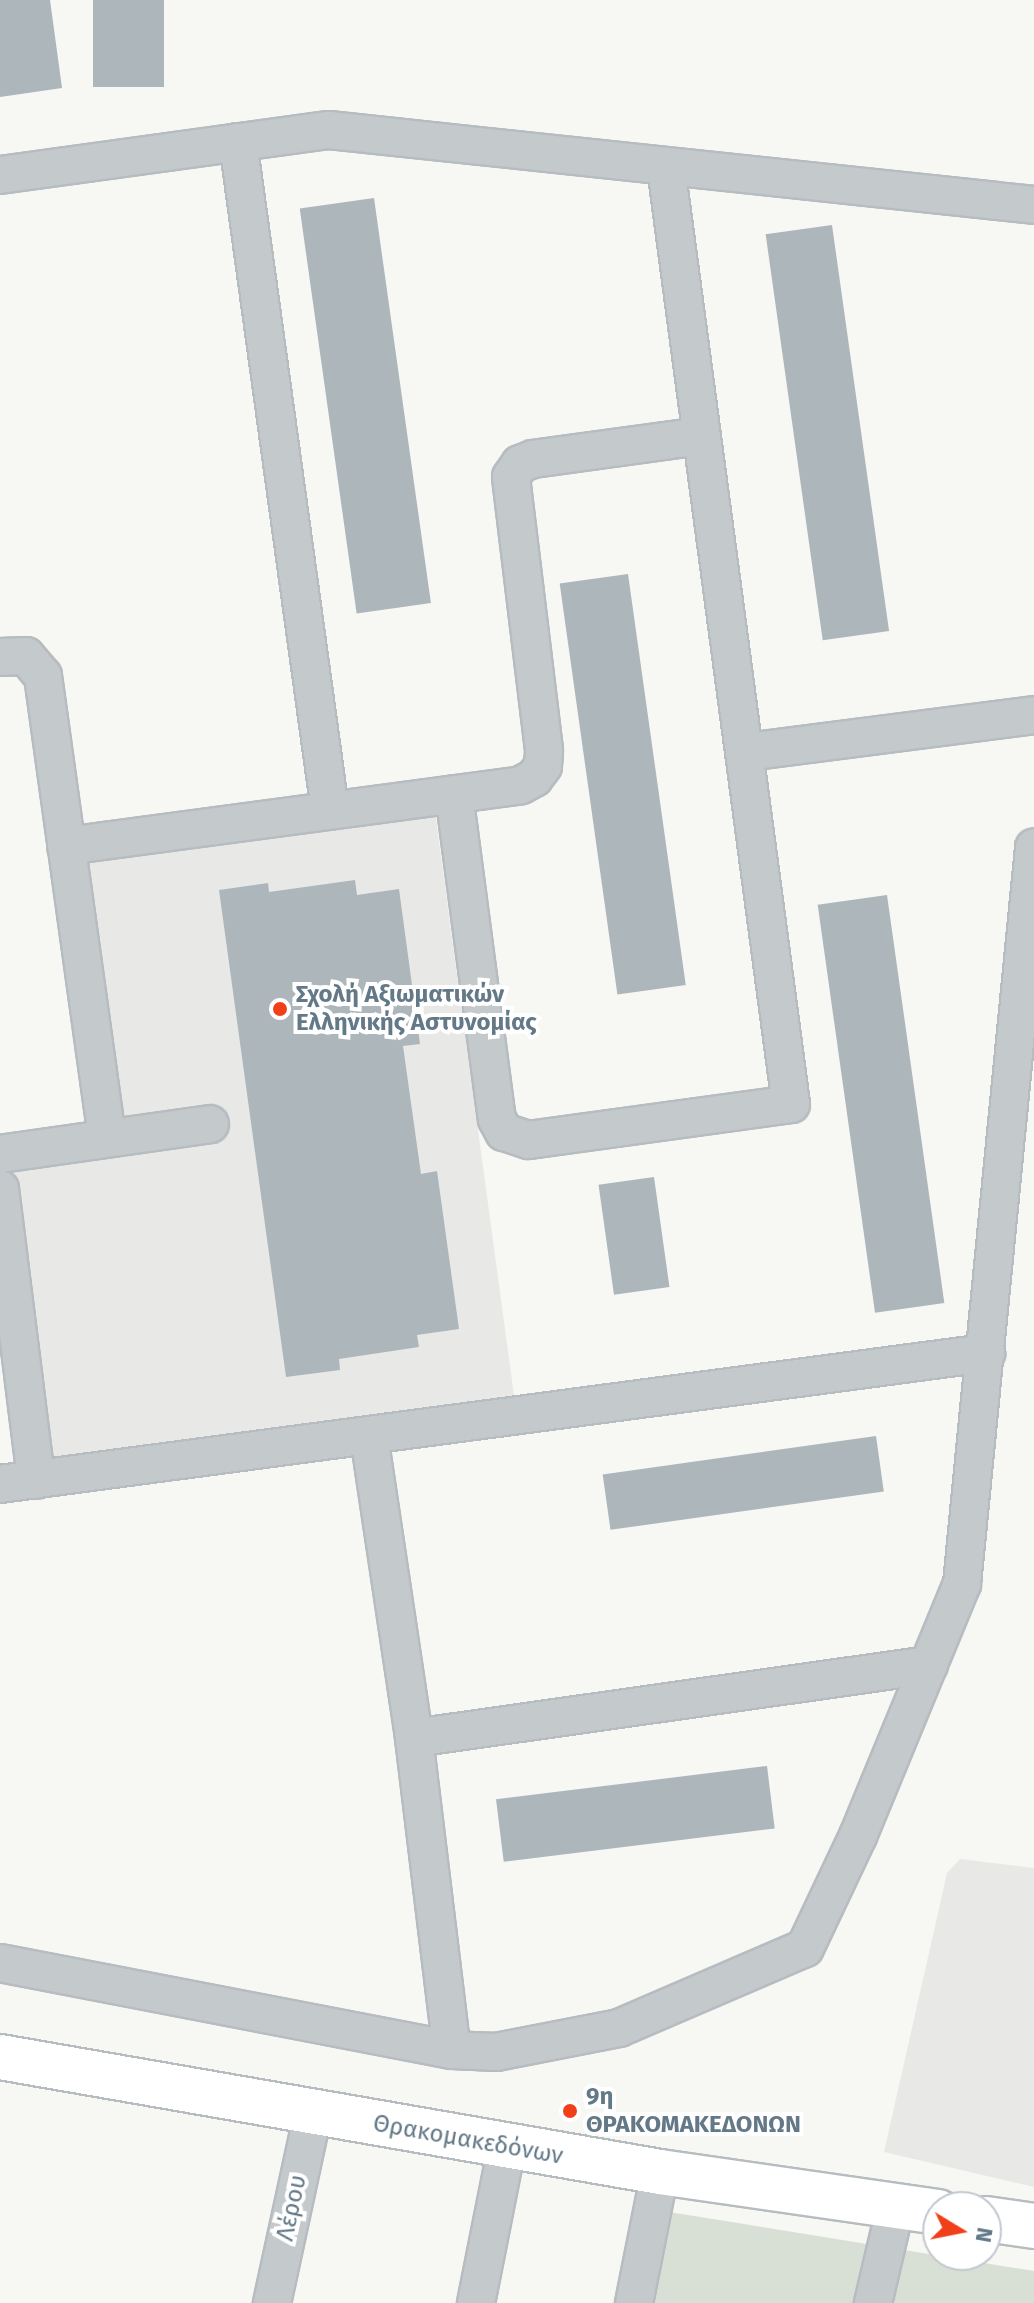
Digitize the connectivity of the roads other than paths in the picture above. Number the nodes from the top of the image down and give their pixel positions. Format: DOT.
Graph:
graph roads {
  1 [pos="238,142"];
  2 [pos="666,167"];
  3 [pos="0,175"];
  4 [pos="1034,205"];
  5 [pos="701,436"];
  6 [pos="0,657"];
  7 [pos="1034,715"];
  8 [pos="746,752"];
  9 [pos="454,794"];
  10 [pos="330,810"];
  11 [pos="66,846"];
  12 [pos="1034,848"];
  13 [pos="210,1124"];
  14 [pos="107,1138"];
  15 [pos="0,1154"];
  16 [pos="0,1189"];
  17 [pos="986,1353"];
  18 [pos="369,1436"];
  19 [pos="36,1480"];
  20 [pos="0,1484"];
  21 [pos="929,1665"];
  22 [pos="414,1738"];
  23 [pos="0,1963"];
  24 [pos="452,2050"];
  25 [pos="0,2057"];
  26 [pos="313,2113"];
  27 [pos="507,2147"];
  28 [pos="660,2172"];
  29 [pos="896,2205"];
  30 [pos="922,2209"];
  31 [pos="1002,2221"];
  32 [pos="1034,2226"];
  33 [pos="272,2303"];
  34 [pos="476,2303"];
  35 [pos="634,2303"];
  36 [pos="873,2303"];
  1 -- 2 [label="street"];
  1 -- 3 [label="street"];
  1 -- 10 [label="street"];
  2 -- 4 [label="street"];
  2 -- 5 [label="street"];
  5 -- 8 [label="street"];
  5 -- 9 [label="street"];
  6 -- 11 [label="street"];
  7 -- 8 [label="street"];
  8 -- 9 [label="street"];
  9 -- 10 [label="street"];
  10 -- 11 [label="street"];
  11 -- 14 [label="street"];
  12 -- 17 [label="street"];
  13 -- 14 [label="street"];
  14 -- 15 [label="street"];
  16 -- 19 [label="street"];
  17 -- 18 [label="street"];
  17 -- 21 [label="street"];
  18 -- 19 [label="street"];
  18 -- 22 [label="street"];
  19 -- 20 [label="street"];
  21 -- 22 [label="street"];
  21 -- 24 [label="street"];
  22 -- 24 [label="street"];
  23 -- 24 [label="street"];
  25 -- 26 [label="main road, Θρακομακεδόνων"];
  26 -- 27 [label="main road, Θρακομακεδόνων"];
  26 -- 33 [label="street, Λέρου"];
  27 -- 28 [label="main road, Θρακομακεδόνων"];
  27 -- 34 [label="street"];
  28 -- 29 [label="main road, Θρακομακεδόνων"];
  28 -- 35 [label="street"];
  29 -- 30 [label="main road, Θρακομακεδόνων"];
  29 -- 36 [label="street"];
  31 -- 32 [label="main road"];
}
